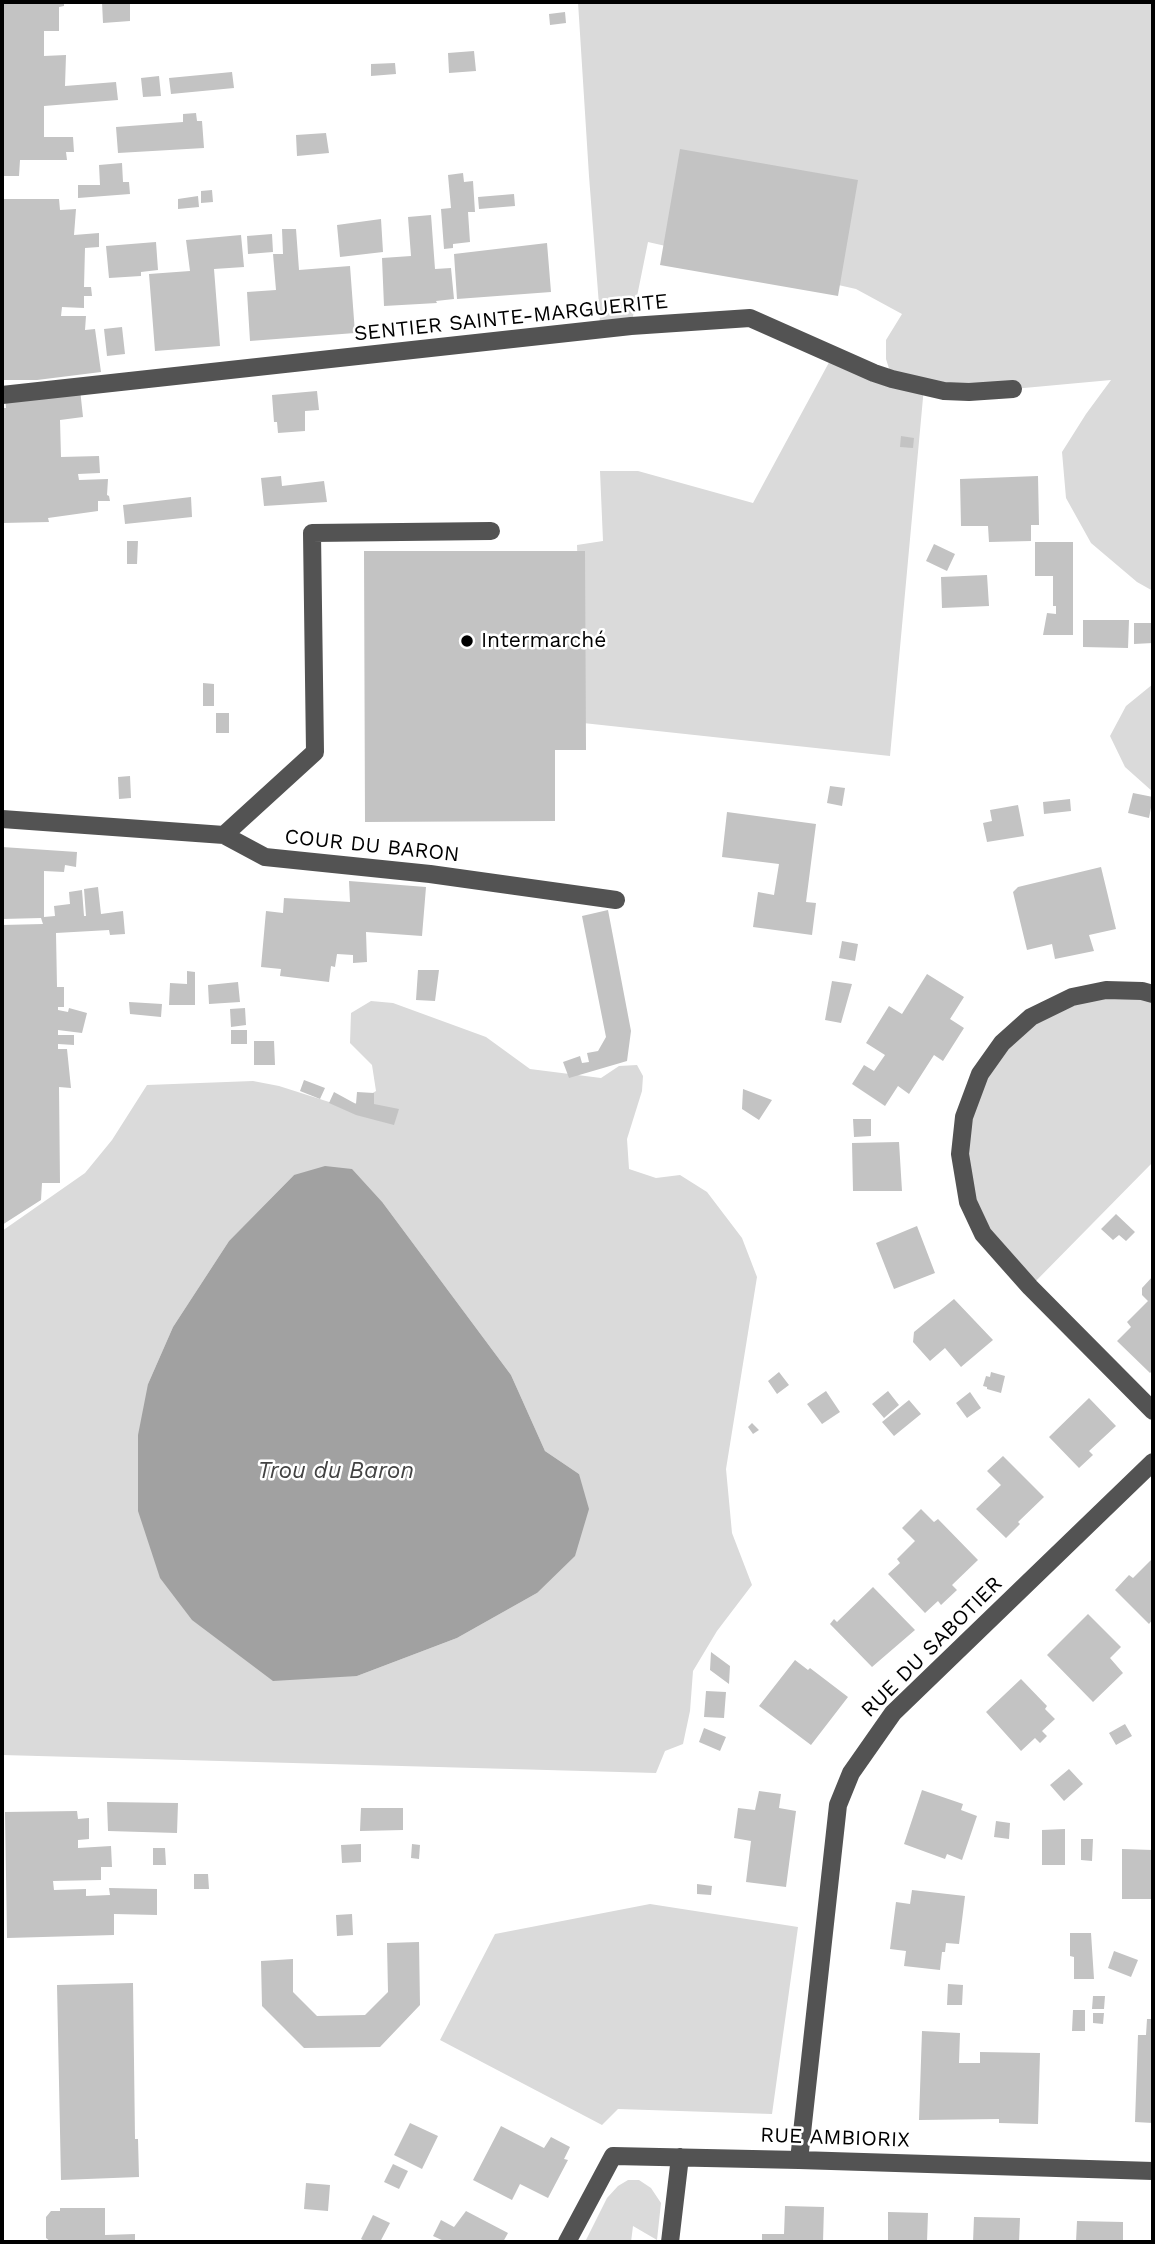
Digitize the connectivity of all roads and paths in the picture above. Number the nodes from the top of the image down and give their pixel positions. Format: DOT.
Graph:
graph roads {
  1 [pos="1013,389"];
  2 [pos="2,395"];
  3 [pos="491,531"];
  4 [pos="2,819"];
  5 [pos="225,835"];
  6 [pos="616,900"];
  7 [pos="1153,994"];
  8 [pos="1153,1411"];
  9 [pos="1153,1462"];
  10 [pos="680,2157"];
  11 [pos="799,2160"];
  12 [pos="1153,2171"];
  13 [pos="567,2242"];
  14 [pos="670,2242"];
  1 -- 2 [label="street, SENTIER SAINTE-MARGUERITE"];
  3 -- 5 [label="street"];
  4 -- 5 [label="street, COUR DU BARON"];
  5 -- 6 [label="street, COUR DU BARON"];
  7 -- 8 [label="street"];
  9 -- 11 [label="street, RUE DU SABOTIER"];
  10 -- 11 [label="street, RUE AMBIORIX"];
  10 -- 13 [label="street, RUE AMBIORIX"];
  10 -- 14 [label="street"];
  11 -- 12 [label="street, RUE AMBIORIX"];
}
